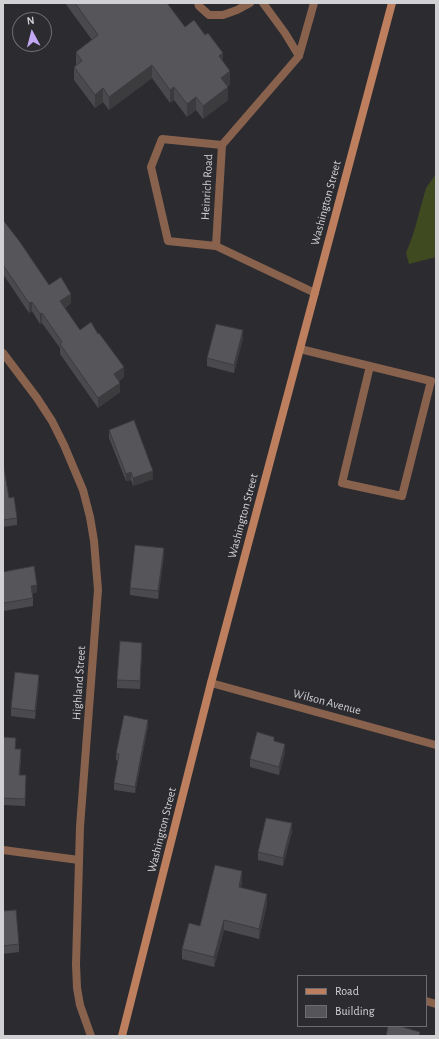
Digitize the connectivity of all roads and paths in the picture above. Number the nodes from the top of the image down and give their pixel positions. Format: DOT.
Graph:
graph roads {
  1 [pos="198,3"];
  2 [pos="250,3"];
  3 [pos="262,3"];
  4 [pos="314,3"];
  5 [pos="392,3"];
  6 [pos="299,56"];
  7 [pos="222,145"];
  8 [pos="216,246"];
  9 [pos="315,293"];
  10 [pos="300,349"];
  11 [pos="3,353"];
  12 [pos="370,366"];
  13 [pos="211,683"];
  14 [pos="436,745"];
  15 [pos="3,850"];
  16 [pos="79,860"];
  17 [pos="91,1036"];
  18 [pos="122,1036"];
  1 -- 2 [label="street"];
  3 -- 6 [label="street"];
  4 -- 6 [label="street, Heinrich Road"];
  5 -- 9 [label="main road, Washington Street"];
  6 -- 7 [label="street, Heinrich Road"];
  7 -- 8 [label="street, Heinrich Road"];
  7 -- 8 [label="street"];
  8 -- 9 [label="street"];
  9 -- 10 [label="main road, Washington Street"];
  10 -- 12 [label="street"];
  10 -- 13 [label="main road, Washington Street"];
  11 -- 16 [label="street, Highland Street"];
  12 -- 12 [label="street"];
  13 -- 14 [label="street, Wilson Avenue"];
  13 -- 18 [label="main road, Washington Street"];
  15 -- 16 [label="street"];
  16 -- 17 [label="street, Highland Street"];
}
